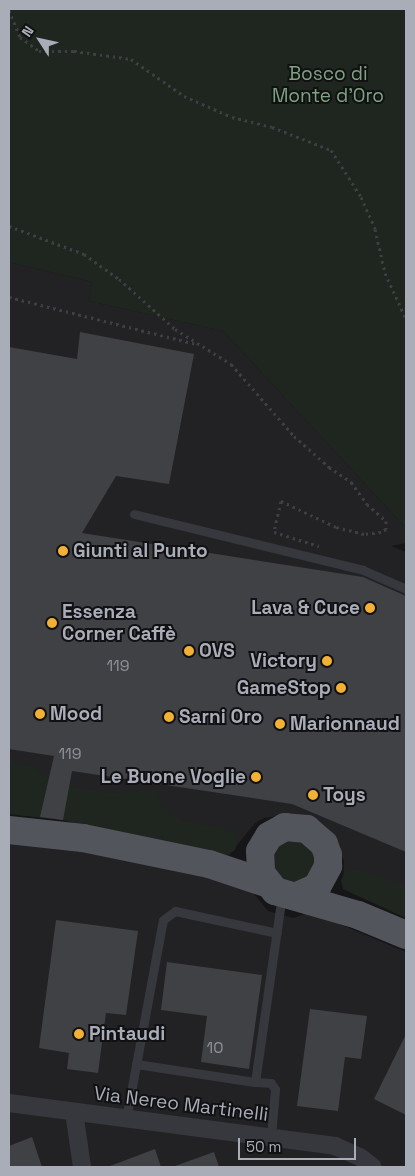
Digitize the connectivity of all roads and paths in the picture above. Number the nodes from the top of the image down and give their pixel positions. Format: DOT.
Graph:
graph roads {
  1 [pos="9,10"];
  2 [pos="9,226"];
  3 [pos="9,297"];
  4 [pos="406,319"];
  5 [pos="199,345"];
  6 [pos="134,514"];
  7 [pos="326,548"];
  8 [pos="406,589"];
  9 [pos="9,830"];
  10 [pos="260,850"];
  11 [pos="209,864"];
  12 [pos="324,877"];
  13 [pos="282,891"];
  14 [pos="358,915"];
  15 [pos="277,933"];
  16 [pos="406,934"];
  17 [pos="136,1064"];
  18 [pos="255,1082"];
  19 [pos="9,1103"];
  20 [pos="74,1112"];
  21 [pos="126,1119"];
  22 [pos="271,1137"];
  23 [pos="82,1167"];
  24 [pos="373,1167"];
  1 -- 4 [label="path"];
  2 -- 5 [label="path"];
  3 -- 5 [label="path"];
  5 -- 7 [label="path"];
  6 -- 8 [label="lane"];
  9 -- 11 [label="main road"];
  10 -- 11 [label="main road"];
  10 -- 12 [label="main road"];
  10 -- 13 [label="main road"];
  11 -- 13 [label="main road"];
  12 -- 13 [label="main road"];
  12 -- 14 [label="main road"];
  13 -- 14 [label="main road"];
  13 -- 15 [label="lane"];
  14 -- 16 [label="main road"];
  15 -- 17 [label="lane"];
  15 -- 18 [label="lane"];
  17 -- 18 [label="lane"];
  17 -- 21 [label="lane"];
  18 -- 22 [label="lane"];
  19 -- 20 [label="street, Via Nereo Martinelli"];
  20 -- 21 [label="street, Via Nereo Martinelli"];
  20 -- 23 [label="street"];
  21 -- 22 [label="street, Via Nereo Martinelli"];
  22 -- 24 [label="street, Via Nereo Martinelli"];
}
